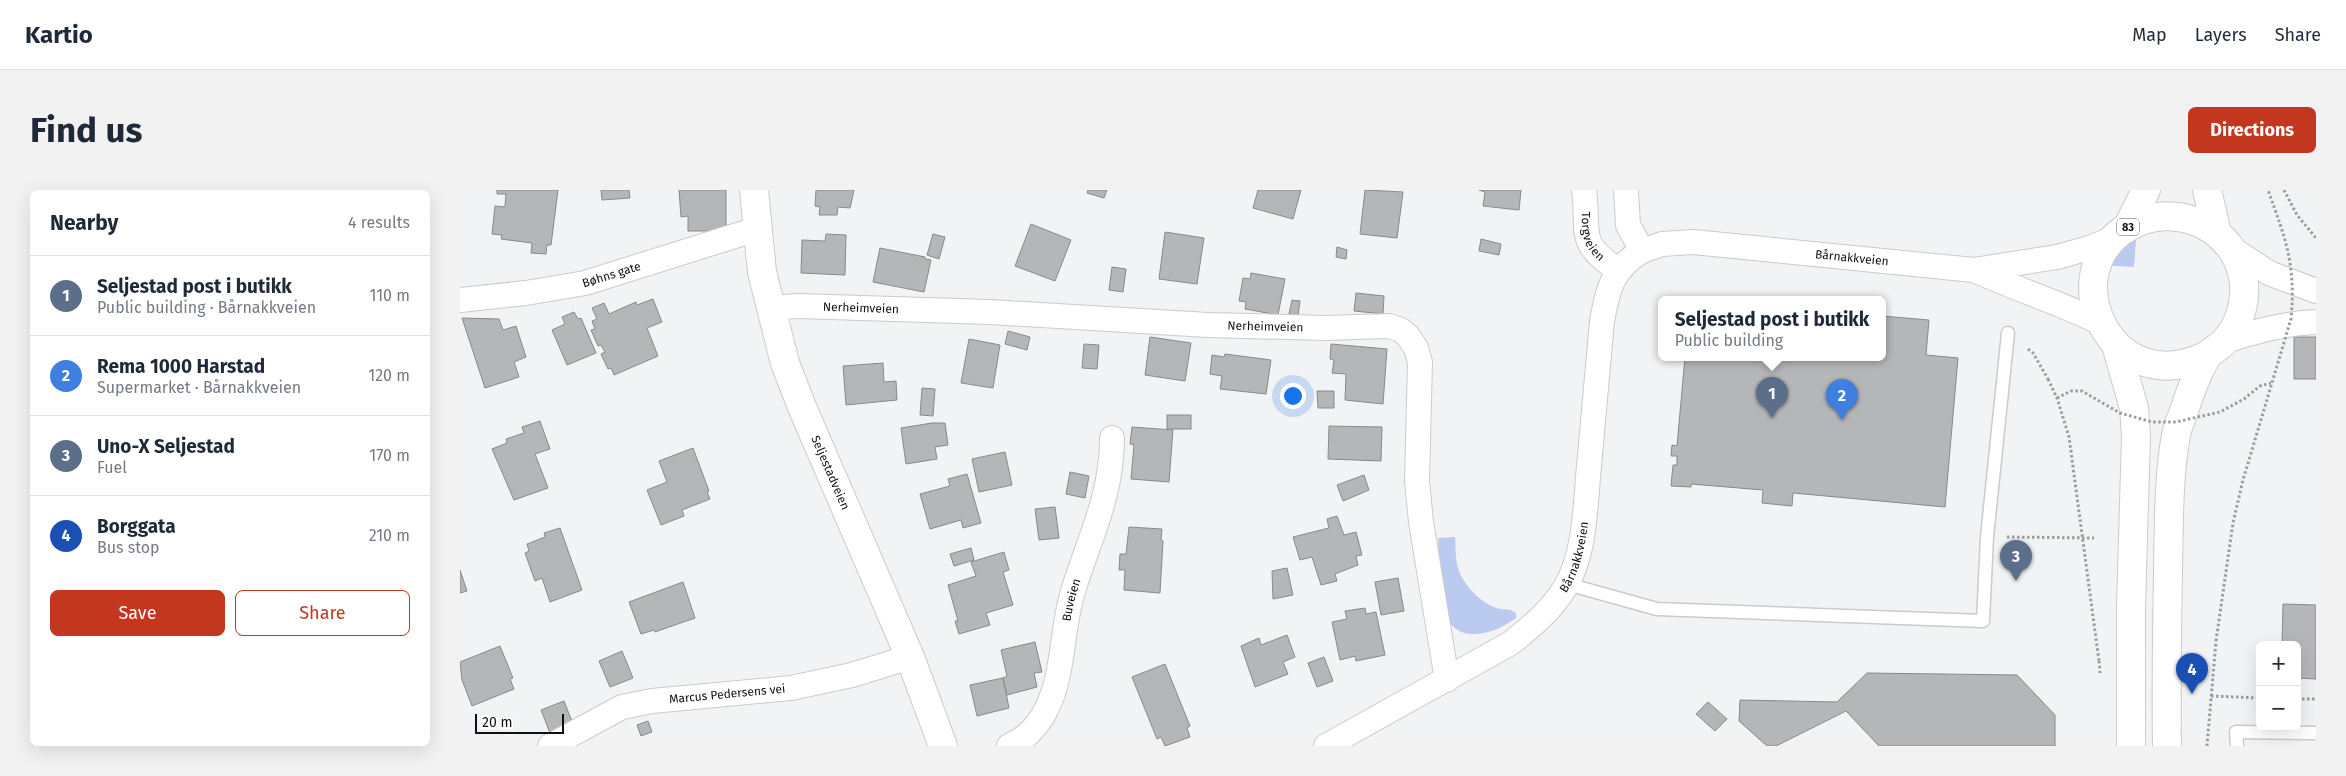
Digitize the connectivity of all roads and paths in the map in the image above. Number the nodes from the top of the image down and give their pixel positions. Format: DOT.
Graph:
graph roads {
  1 [pos="754,190"];
  2 [pos="1584,190"];
  3 [pos="1626,190"];
  4 [pos="2146,190"];
  5 [pos="2207,190"];
  6 [pos="2268,190"];
  7 [pos="2284,190"];
  8 [pos="757,228"];
  9 [pos="2122,232"];
  10 [pos="2316,238"];
  11 [pos="2224,241"];
  12 [pos="1642,251"];
  13 [pos="1618,270"];
  14 [pos="1974,270"];
  15 [pos="2316,291"];
  16 [pos="460,300"];
  17 [pos="770,308"];
  18 [pos="2316,322"];
  19 [pos="2008,333"];
  20 [pos="2109,334"];
  21 [pos="2217,348"];
  22 [pos="2272,383"];
  23 [pos="2057,398"];
  24 [pos="1112,438"];
  25 [pos="1987,537"];
  26 [pos="2094,538"];
  27 [pos="1567,584"];
  28 [pos="910,657"];
  29 [pos="2099,661"];
  30 [pos="1447,680"];
  31 [pos="2211,696"];
  32 [pos="2256,698"];
  33 [pos="2301,699"];
  34 [pos="2316,699"];
  35 [pos="2316,733"];
  36 [pos="550,746"];
  37 [pos="944,746"];
  38 [pos="1009,746"];
  39 [pos="1326,746"];
  40 [pos="2131,746"];
  41 [pos="2167,746"];
  42 [pos="2207,746"];
  43 [pos="2237,746"];
  1 -- 8 [label="main road, Seljestadveien"];
  2 -- 13 [label="street, Torgveien"];
  3 -- 12 [label="street"];
  4 -- 9 [label="main road, 83"];
  5 -- 11 [label="main road"];
  6 -- 22 [label="path, bridge"];
  7 -- 10 [label="path"];
  8 -- 16 [label="street, Bøhns gate"];
  8 -- 17 [label="main road, Seljestadveien"];
  9 -- 11 [label="main road, 83"];
  9 -- 14 [label="street, Bårnakkveien"];
  9 -- 20 [label="main road, 83"];
  11 -- 15 [label="street"];
  11 -- 21 [label="main road"];
  12 -- 13 [label="street, Bårnakkveien"];
  12 -- 14 [label="street, Bårnakkveien"];
  13 -- 27 [label="street, Bårnakkveien"];
  14 -- 20 [label="street, Bårnakkveien"];
  17 -- 28 [label="main road, Seljestadveien"];
  17 -- 30 [label="street, Nerheimveien"];
  18 -- 21 [label="street"];
  19 -- 23 [label="path, bridge"];
  19 -- 25 [label="lane"];
  20 -- 21 [label="main road"];
  20 -- 40 [label="main road, 83"];
  21 -- 41 [label="main road"];
  22 -- 23 [label="path, bridge"];
  22 -- 31 [label="path, bridge"];
  23 -- 29 [label="path, bridge"];
  24 -- 38 [label="street, Buveien"];
  25 -- 26 [label="path"];
  25 -- 27 [label="lane"];
  27 -- 30 [label="street, Bårnakkveien"];
  28 -- 36 [label="street, Marcus Pedersens vei"];
  28 -- 37 [label="main road, Seljestadveien"];
  30 -- 39 [label="street, Bårnakkveien"];
  31 -- 32 [label="path"];
  31 -- 42 [label="path"];
  33 -- 34 [label="path"];
  35 -- 43 [label="lane"];
}
